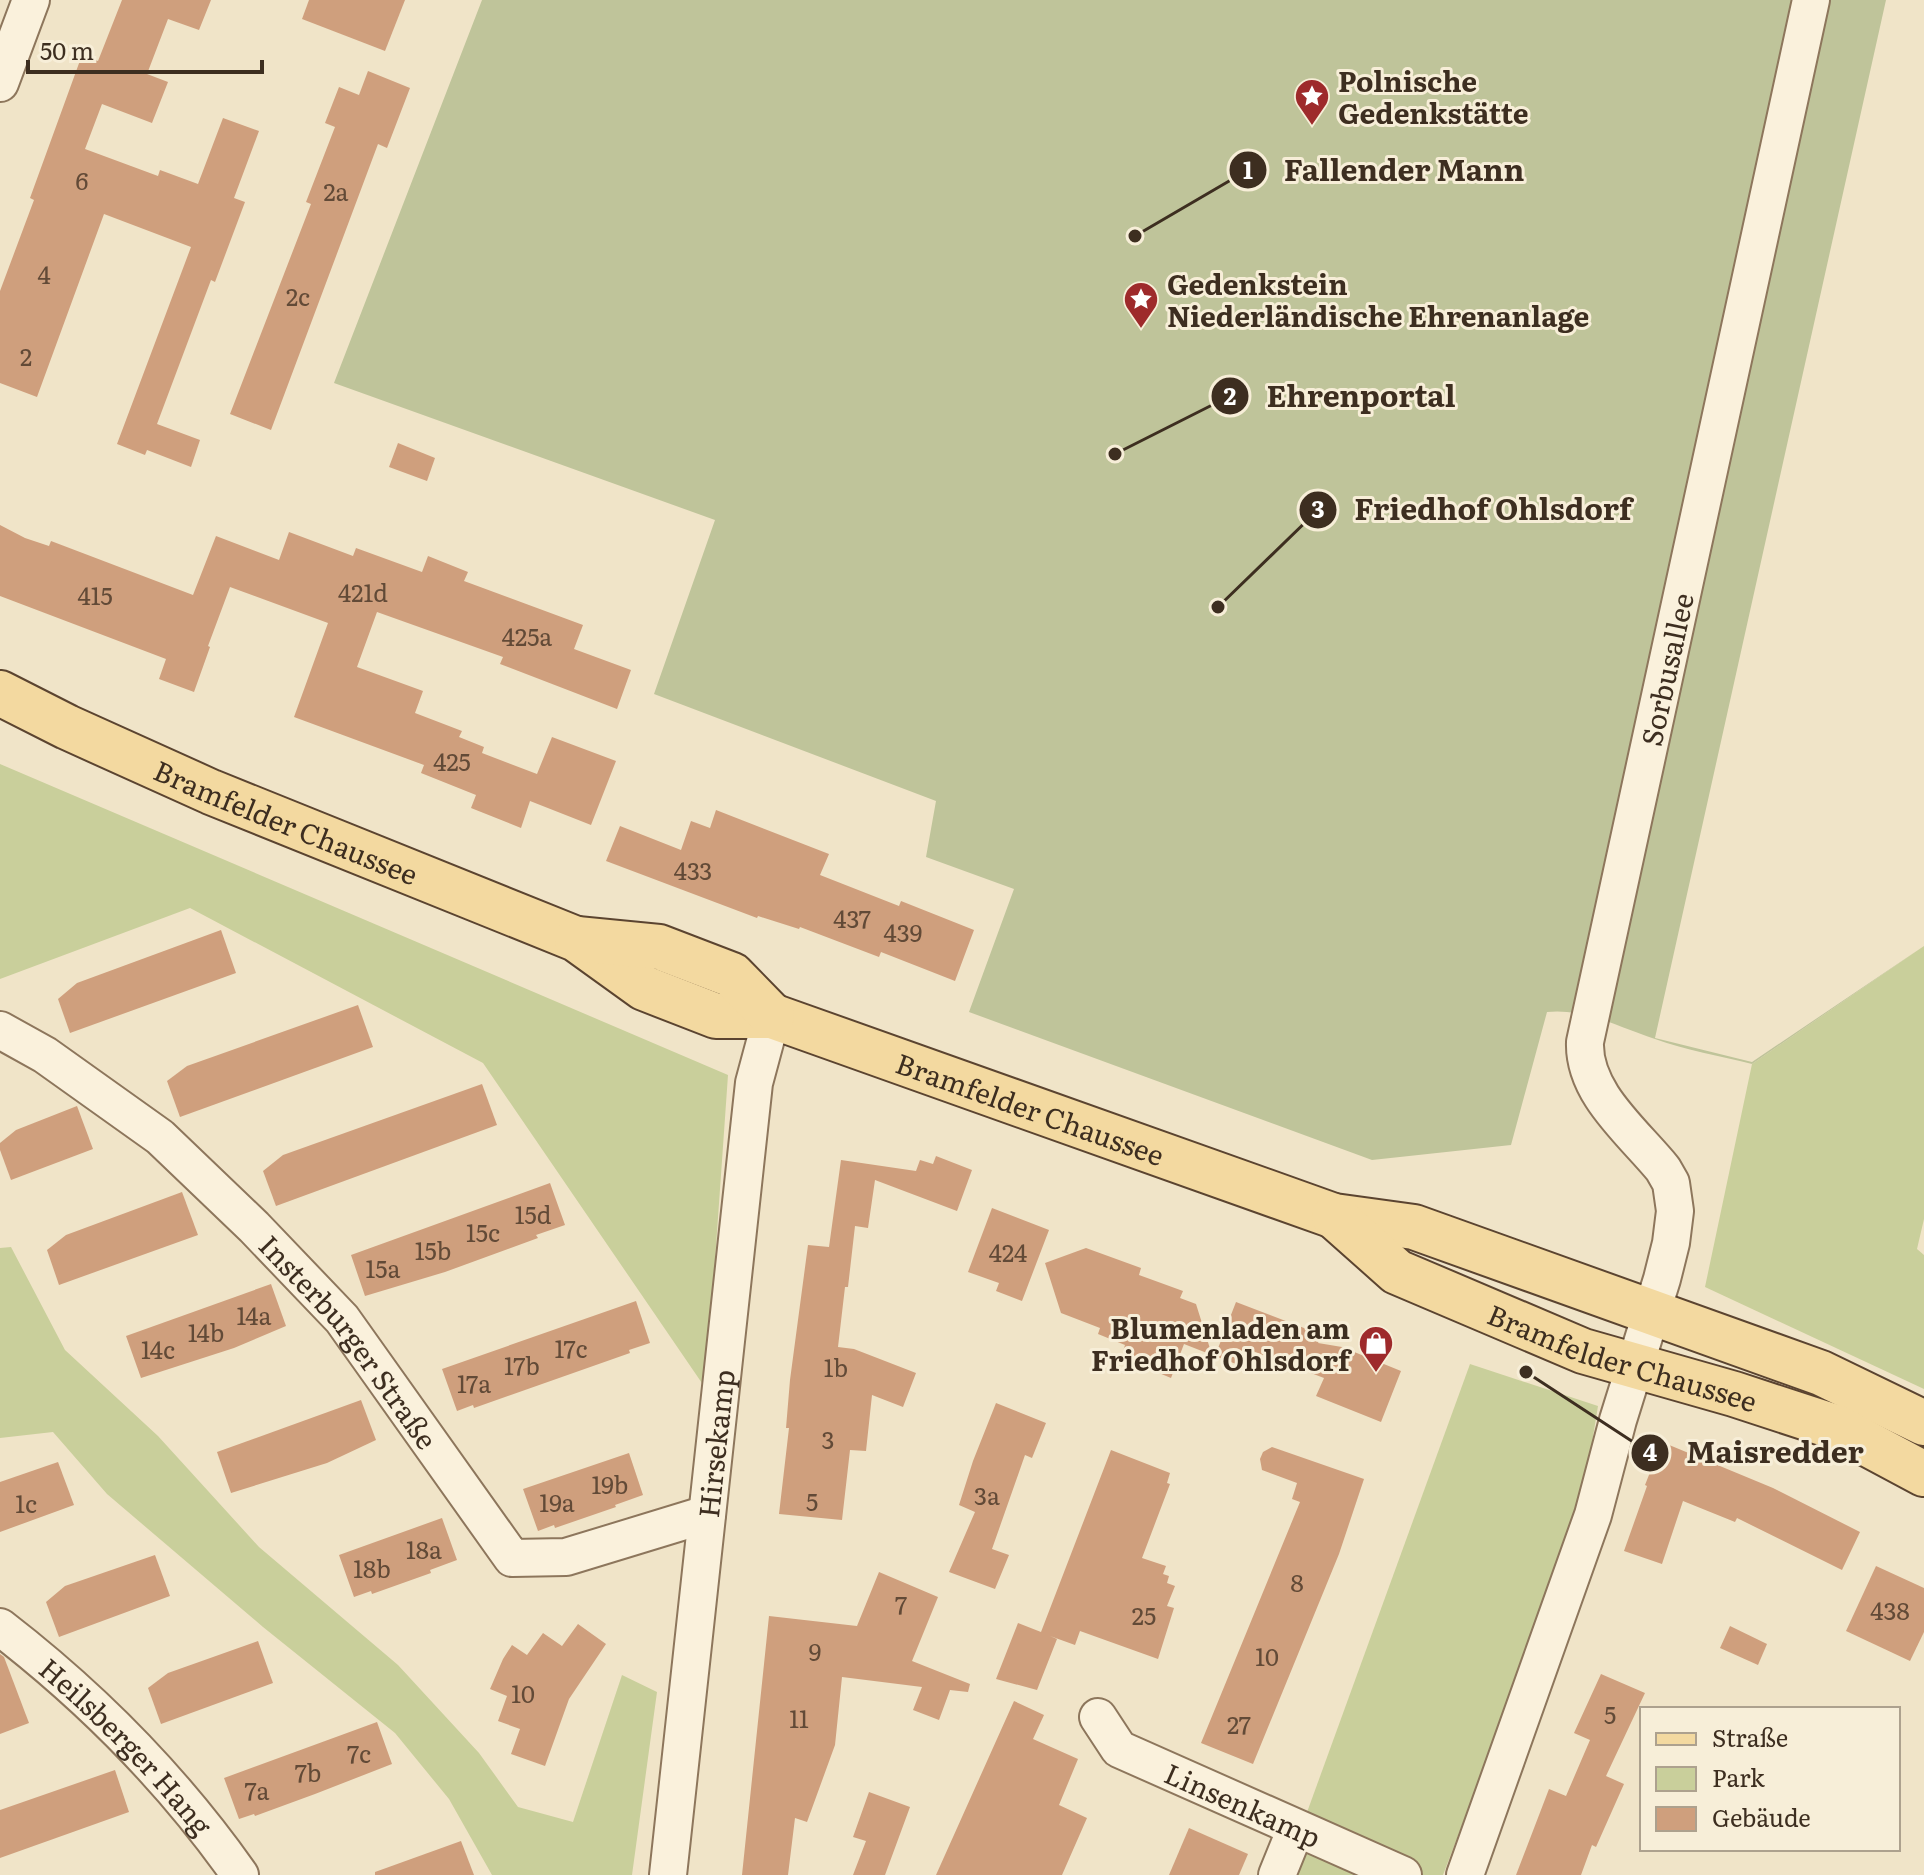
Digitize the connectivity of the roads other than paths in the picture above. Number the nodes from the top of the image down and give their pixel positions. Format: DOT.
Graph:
graph roads {
  1 [pos="31,0"];
  2 [pos="1811,0"];
  3 [pos="0,83"];
  4 [pos="0,693"];
  5 [pos="772,1016"];
  6 [pos="0,1030"];
  7 [pos="1334,1216"];
  8 [pos="1651,1313"];
  9 [pos="1634,1366"];
  10 [pos="1924,1423"];
  11 [pos="1924,1474"];
  12 [pos="707,1514"];
  13 [pos="0,1627"];
  14 [pos="1098,1717"];
  15 [pos="240,1875"];
  16 [pos="668,1875"];
  17 [pos="1403,1875"];
  18 [pos="1465,1875"];
  1 -- 3 [label="street"];
  2 -- 8 [label="street, Sorbusallee"];
  4 -- 5 [label="main road, Bramfelder Chaussee"];
  5 -- 7 [label="main road, Bramfelder Chaussee"];
  5 -- 12 [label="street, Hirsekamp"];
  6 -- 12 [label="street, Insterburger Straße"];
  7 -- 8 [label="main road, Bramfelder Chaussee"];
  7 -- 9 [label="main road, Bramfelder Chaussee"];
  8 -- 9 [label="street, Sorbusallee"];
  8 -- 10 [label="main road, Bramfelder Chaussee"];
  9 -- 11 [label="main road, Bramfelder Chaussee"];
  9 -- 18 [label="street, Sorbusallee"];
  12 -- 16 [label="street, Hirsekamp"];
  13 -- 15 [label="street, Heilsberger Hang"];
  14 -- 17 [label="street, Linsenkamp"];
}
